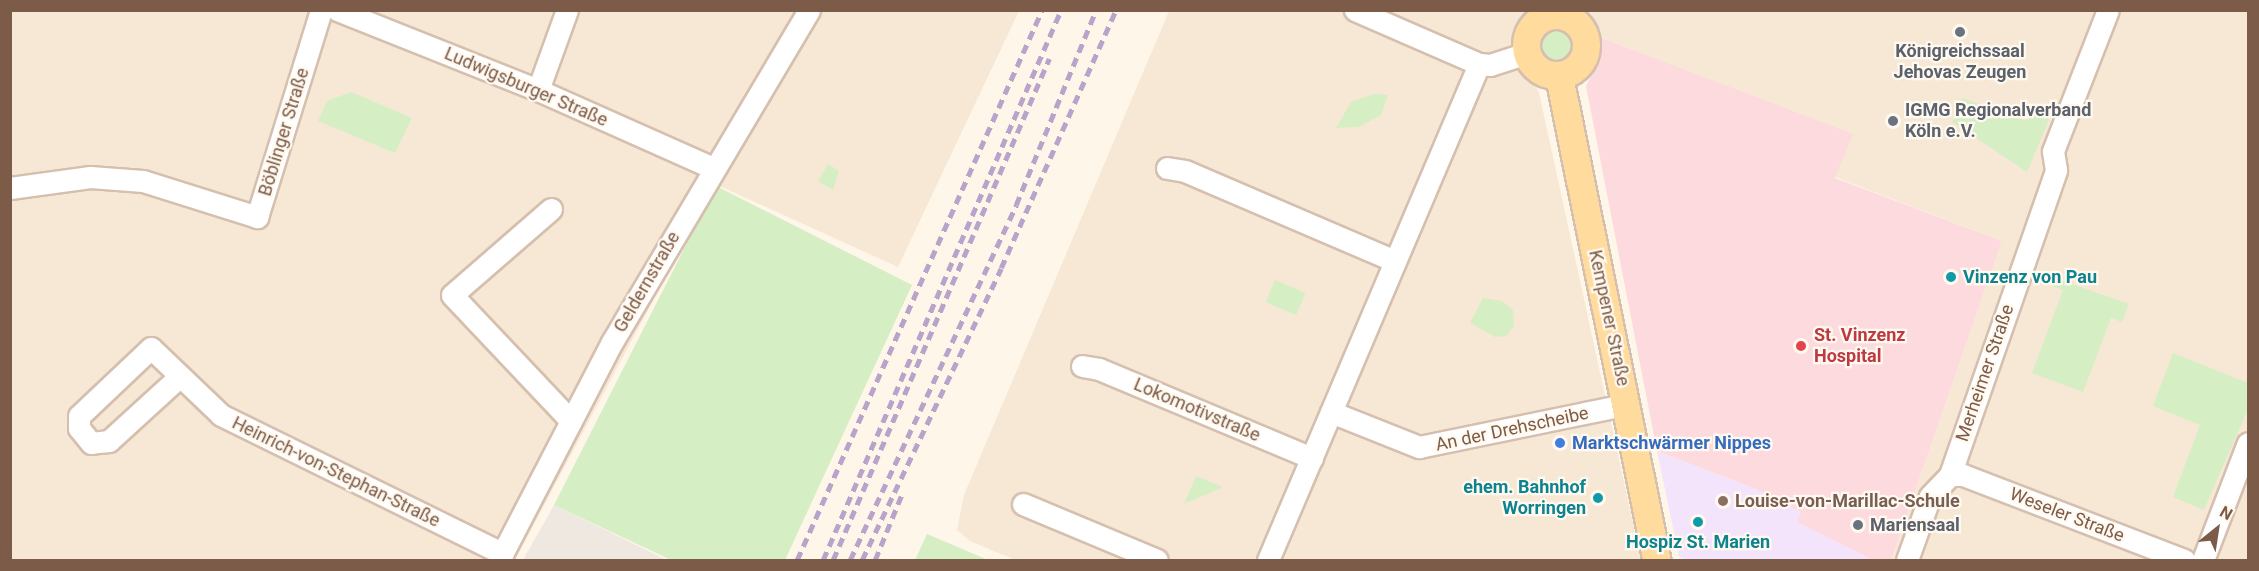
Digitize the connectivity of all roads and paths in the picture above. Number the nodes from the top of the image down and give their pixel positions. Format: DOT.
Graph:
graph roads {
  1 [pos="321,10"];
  2 [pos="337,10"];
  3 [pos="567,10"];
  4 [pos="809,10"];
  5 [pos="1355,10"];
  6 [pos="2108,10"];
  7 [pos="1557,14"];
  8 [pos="377,17"];
  9 [pos="1526,53"];
  10 [pos="1479,64"];
  11 [pos="1559,76"];
  12 [pos="538,90"];
  13 [pos="712,168"];
  14 [pos="1167,168"];
  15 [pos="10,188"];
  16 [pos="550,209"];
  17 [pos="1395,261"];
  18 [pos="1082,366"];
  19 [pos="179,377"];
  20 [pos="1628,404"];
  21 [pos="1331,412"];
  22 [pos="571,422"];
  23 [pos="2248,442"];
  24 [pos="1312,458"];
  25 [pos="1950,475"];
  26 [pos="1023,504"];
  27 [pos="501,557"];
  28 [pos="1157,561"];
  29 [pos="1268,561"];
  30 [pos="1657,561"];
  31 [pos="1907,561"];
  32 [pos="2184,561"];
  33 [pos="2204,561"];
  1 -- 15 [label="street, Böblinger Straße"];
  2 -- 8 [label="street, Ludwigsburger Straße"];
  3 -- 12 [label="street"];
  4 -- 13 [label="street, Geldernstraße"];
  5 -- 10 [label="street"];
  6 -- 25 [label="street, Merheimer Straße"];
  7 -- 9 [label="main road"];
  7 -- 11 [label="main road"];
  8 -- 12 [label="street, Ludwigsburger Straße"];
  9 -- 10 [label="street"];
  9 -- 11 [label="main road"];
  10 -- 17 [label="street"];
  11 -- 20 [label="main road, Kempener Straße"];
  12 -- 13 [label="street, Ludwigsburger Straße"];
  13 -- 22 [label="street, Geldernstraße"];
  14 -- 17 [label="street"];
  16 -- 22 [label="street"];
  17 -- 21 [label="street"];
  18 -- 24 [label="street, Lokomotivstraße"];
  19 -- 19 [label="street, Heinrich-von-Stephan-Straße"];
  19 -- 27 [label="street, Heinrich-von-Stephan-Straße"];
  20 -- 21 [label="street, An der Drehscheibe"];
  20 -- 30 [label="main road, Kempener Straße"];
  21 -- 24 [label="street"];
  22 -- 27 [label="street, Geldernstraße"];
  23 -- 33 [label="street"];
  24 -- 29 [label="street"];
  25 -- 31 [label="street, Merheimer Straße"];
  25 -- 32 [label="street, Weseler Straße"];
  26 -- 28 [label="street"];
}
